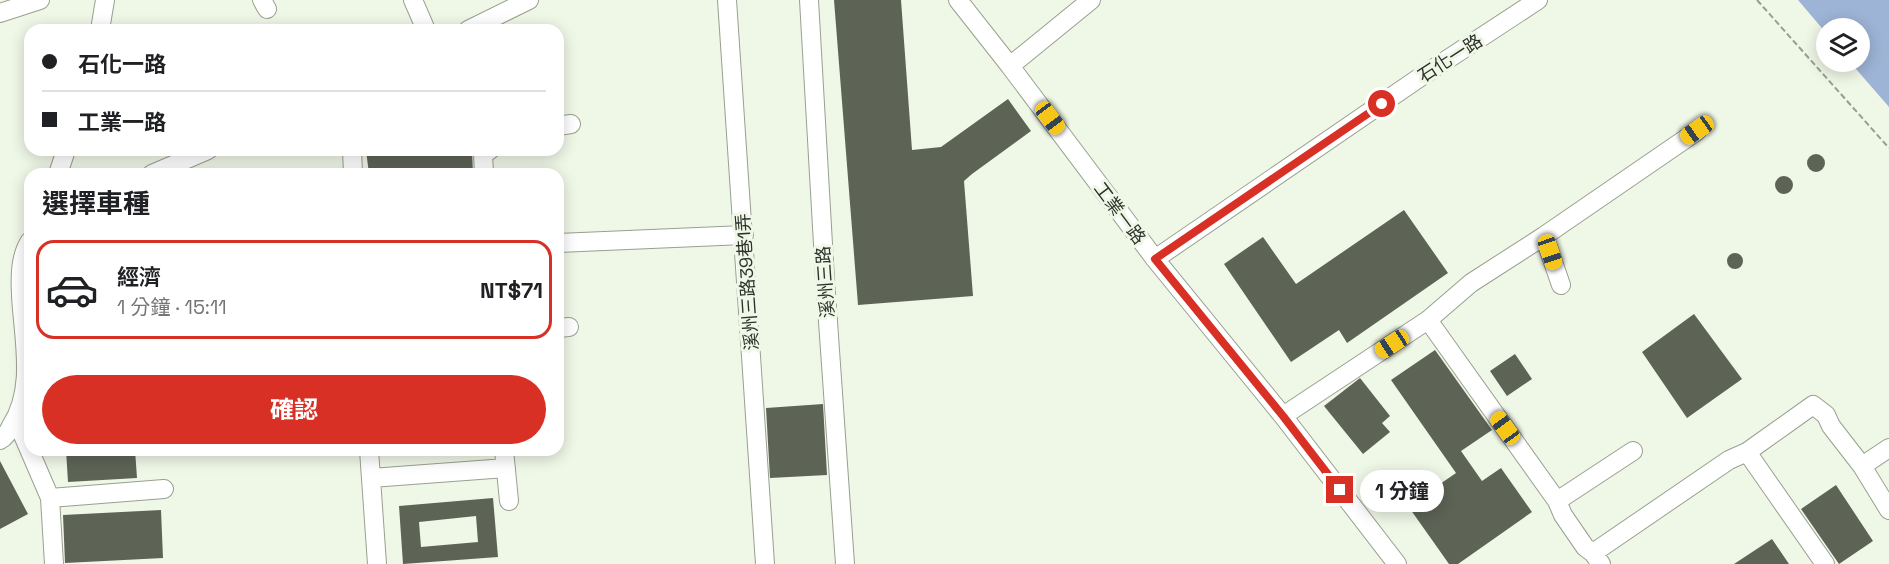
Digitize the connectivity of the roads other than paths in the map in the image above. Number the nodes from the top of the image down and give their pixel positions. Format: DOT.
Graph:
graph roads {
  1 [pos="40,0"];
  2 [pos="105,0"];
  3 [pos="413,0"];
  4 [pos="529,0"];
  5 [pos="727,0"];
  6 [pos="809,0"];
  7 [pos="958,0"];
  8 [pos="1091,0"];
  9 [pos="1538,0"];
  10 [pos="0,13"];
  11 [pos="101,24"];
  12 [pos="423,24"];
  13 [pos="480,24"];
  14 [pos="1010,66"];
  15 [pos="1697,130"];
  16 [pos="194,156"];
  17 [pos="166,168"];
  18 [pos="744,235"];
  19 [pos="1545,236"];
  20 [pos="564,243"];
  21 [pos="24,254"];
  22 [pos="1155,259"];
  23 [pos="1561,285"];
  24 [pos="1428,320"];
  25 [pos="24,322"];
  26 [pos="24,390"];
  27 [pos="1283,416"];
  28 [pos="16,418"];
  29 [pos="24,437"];
  30 [pos="0,441"];
  31 [pos="1889,448"];
  32 [pos="1633,451"];
  33 [pos="1747,452"];
  34 [pos="32,456"];
  35 [pos="369,456"];
  36 [pos="505,459"];
  37 [pos="1862,466"];
  38 [pos="370,478"];
  39 [pos="164,489"];
  40 [pos="50,498"];
  41 [pos="509,501"];
  42 [pos="1557,501"];
  43 [pos="1889,510"];
  44 [pos="1597,558"];
  45 [pos="54,564"];
  46 [pos="377,564"];
  47 [pos="765,564"];
  48 [pos="845,564"];
  49 [pos="1398,564"];
  50 [pos="1825,564"];
  1 -- 10 [label="street"];
  2 -- 11 [label="street"];
  3 -- 12 [label="street"];
  4 -- 13 [label="street"];
  5 -- 18 [label="street, 溪州三路39巷1弄"];
  6 -- 48 [label="street, 溪州三路"];
  7 -- 14 [label="street, 工業一路"];
  8 -- 14 [label="street"];
  9 -- 22 [label="street, 石化一路"];
  14 -- 22 [label="street, 工業一路"];
  15 -- 19 [label="street"];
  16 -- 17 [label="street"];
  18 -- 20 [label="street"];
  18 -- 47 [label="street, 溪州三路39巷1弄"];
  19 -- 23 [label="street"];
  19 -- 24 [label="street"];
  21 -- 25 [label="street"];
  22 -- 27 [label="street, 工業一路"];
  24 -- 27 [label="street"];
  24 -- 42 [label="street"];
  26 -- 28 [label="street"];
  27 -- 49 [label="street, 工業一路"];
  28 -- 29 [label="street"];
  28 -- 30 [label="street"];
  31 -- 37 [label="street"];
  32 -- 42 [label="street"];
  33 -- 37 [label="street"];
  33 -- 44 [label="street"];
  33 -- 50 [label="street"];
  34 -- 40 [label="street"];
  35 -- 38 [label="street"];
  36 -- 38 [label="street"];
  36 -- 41 [label="street"];
  37 -- 43 [label="street"];
  38 -- 46 [label="street"];
  39 -- 40 [label="street"];
  40 -- 45 [label="street"];
  42 -- 44 [label="street"];
}
